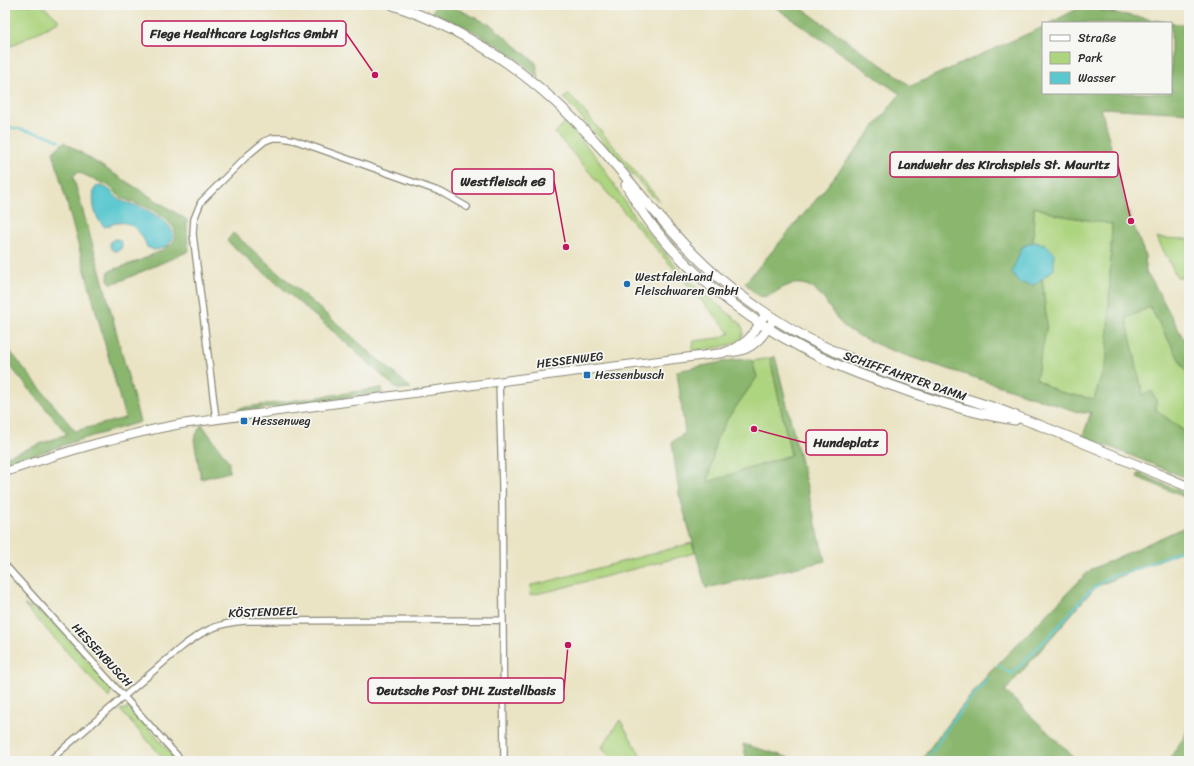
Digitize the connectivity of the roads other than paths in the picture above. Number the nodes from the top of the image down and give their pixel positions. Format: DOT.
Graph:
graph roads {
  1 [pos="393,5"];
  2 [pos="611,161"];
  3 [pos="467,207"];
  4 [pos="770,316"];
  5 [pos="760,323"];
  6 [pos="768,328"];
  7 [pos="723,353"];
  8 [pos="499,382"];
  9 [pos="216,419"];
  10 [pos="1034,424"];
  11 [pos="5,472"];
  12 [pos="1189,487"];
  13 [pos="5,565"];
  14 [pos="503,620"];
  15 [pos="125,696"];
  16 [pos="49,761"];
  17 [pos="182,761"];
  18 [pos="504,761"];
  1 -- 2 [label="main road, SCHIFFFAHRTER DAMM"];
  2 -- 4 [label="main road, SCHIFFFAHRTER DAMM"];
  2 -- 5 [label="main road, SCHIFFFAHRTER DAMM"];
  3 -- 9 [label="street"];
  4 -- 5 [label="street, HESSENWEG"];
  4 -- 6 [label="street"];
  4 -- 10 [label="main road, SCHIFFFAHRTER DAMM"];
  5 -- 6 [label="main road, SCHIFFFAHRTER DAMM"];
  5 -- 7 [label="street, HESSENWEG"];
  6 -- 7 [label="street"];
  6 -- 10 [label="main road, SCHIFFFAHRTER DAMM"];
  7 -- 8 [label="street, HESSENWEG"];
  8 -- 9 [label="street, HESSENWEG"];
  8 -- 14 [label="street"];
  9 -- 11 [label="street, HESSENWEG"];
  10 -- 12 [label="main road, SCHIFFFAHRTER DAMM"];
  13 -- 15 [label="street, HESSENBUSCH"];
  14 -- 15 [label="street, KÖSTENDEEL"];
  14 -- 18 [label="street"];
  15 -- 16 [label="street, KÖSTENDEEL"];
  15 -- 17 [label="street, HESSENBUSCH"];
}
